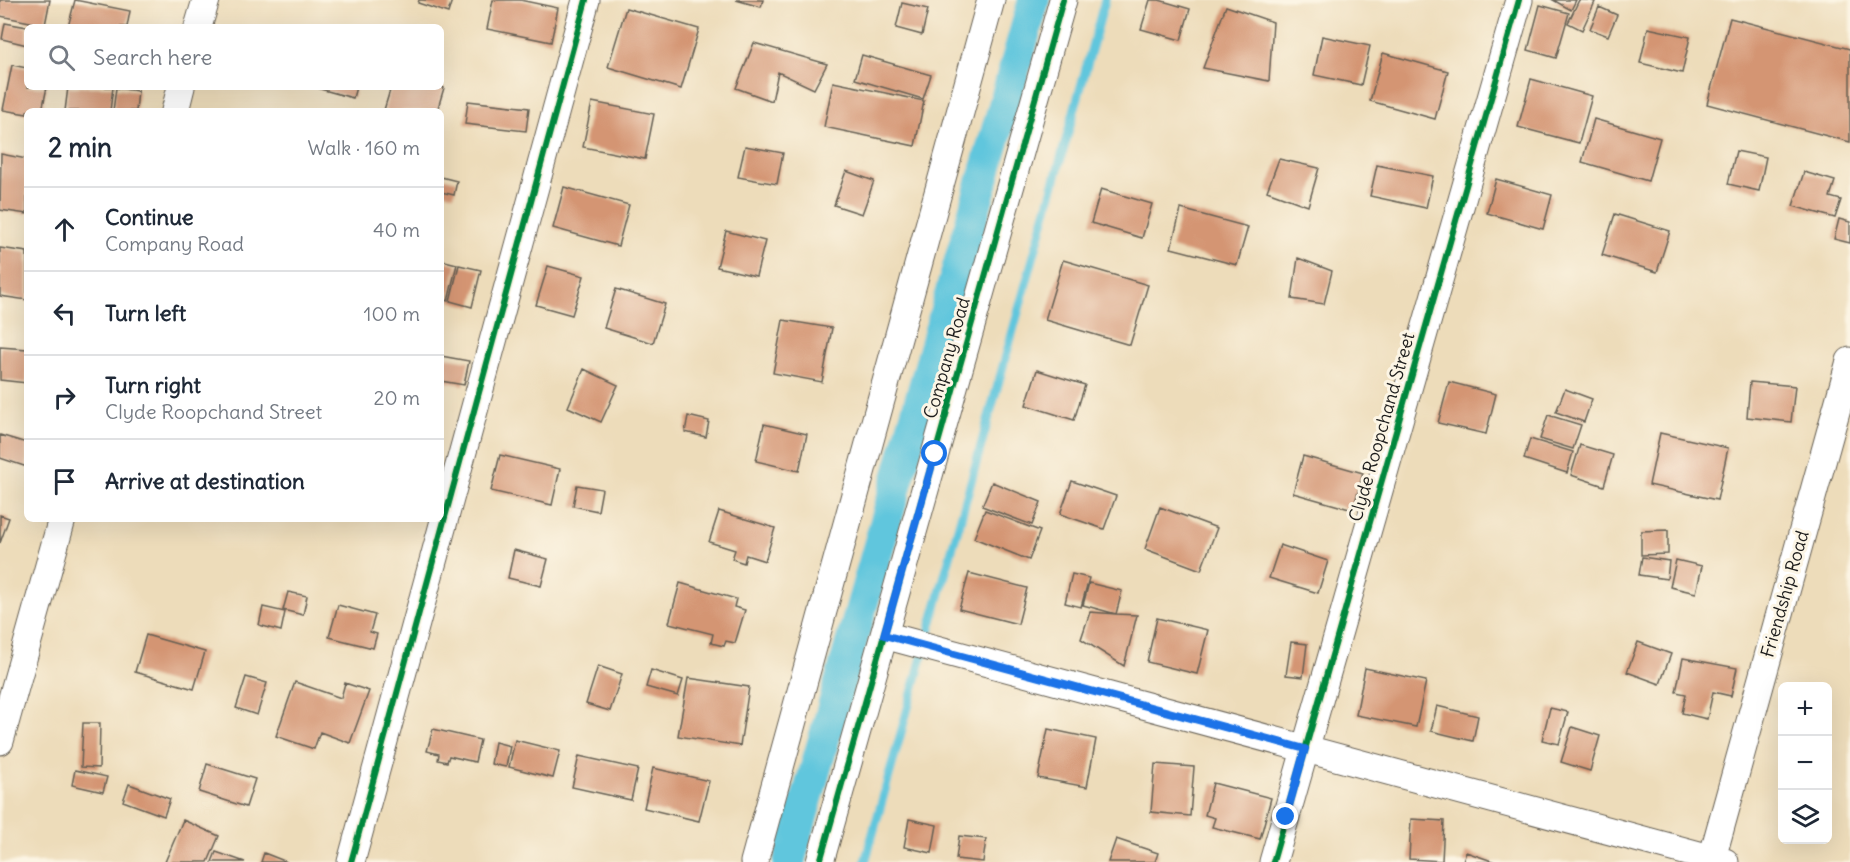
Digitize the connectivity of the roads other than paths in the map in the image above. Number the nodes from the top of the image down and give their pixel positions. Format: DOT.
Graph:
graph roads {
  1 [pos="206,0"];
  2 [pos="586,0"];
  3 [pos="991,0"];
  4 [pos="1063,0"];
  5 [pos="1519,0"];
  6 [pos="199,24"];
  7 [pos="180,90"];
  8 [pos="176,108"];
  9 [pos="1850,361"];
  10 [pos="444,521"];
  11 [pos="61,522"];
  12 [pos="444,522"];
  13 [pos="884,635"];
  14 [pos="0,741"];
  15 [pos="1305,749"];
  16 [pos="1716,861"];
  17 [pos="351,862"];
  18 [pos="754,862"];
  19 [pos="820,862"];
  20 [pos="1273,862"];
  1 -- 6 [label="street"];
  2 -- 10 [label="street"];
  3 -- 18 [label="street"];
  4 -- 13 [label="street, Company Road"];
  5 -- 15 [label="street, Clyde Roopchand Street"];
  7 -- 8 [label="street"];
  9 -- 16 [label="street, Friendship Road"];
  11 -- 14 [label="street"];
  12 -- 17 [label="street"];
  13 -- 15 [label="street"];
  13 -- 19 [label="street, Company Road"];
  15 -- 16 [label="street"];
  15 -- 20 [label="street, Clyde Roopchand Street"];
}
